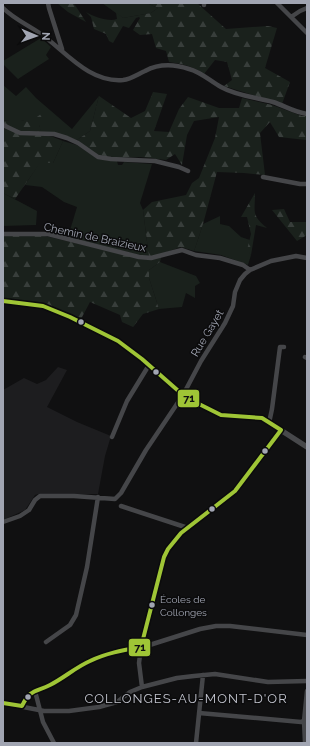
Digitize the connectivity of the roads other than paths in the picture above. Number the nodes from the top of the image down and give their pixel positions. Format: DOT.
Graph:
graph roads {
  1 [pos="48,3"];
  2 [pos="277,3"];
  3 [pos="3,8"];
  4 [pos="307,8"];
  5 [pos="291,17"];
  6 [pos="307,33"];
  7 [pos="62,51"];
  8 [pos="307,114"];
  9 [pos="3,125"];
  10 [pos="188,171"];
  11 [pos="263,177"];
  12 [pos="307,184"];
  13 [pos="3,234"];
  14 [pos="307,258"];
  15 [pos="250,270"];
  16 [pos="3,301"];
  17 [pos="284,347"];
  18 [pos="149,365"];
  19 [pos="183,395"];
  20 [pos="269,423"];
  21 [pos="281,430"];
  22 [pos="112,437"];
  23 [pos="307,447"];
  24 [pos="98,497"];
  25 [pos="121,506"];
  26 [pos="3,522"];
  27 [pos="188,528"];
  28 [pos="307,634"];
  29 [pos="46,642"];
  30 [pos="141,647"];
  31 [pos="202,675"];
  32 [pos="307,682"];
  33 [pos="142,687"];
  34 [pos="35,691"];
  35 [pos="307,691"];
  36 [pos="3,702"];
  37 [pos="22,706"];
  38 [pos="40,710"];
  39 [pos="199,713"];
  40 [pos="304,721"];
  41 [pos="54,743"];
  42 [pos="196,743"];
  43 [pos="305,743"];
  1 -- 7 [label="street"];
  2 -- 5 [label="street"];
  3 -- 7 [label="street"];
  4 -- 5 [label="street"];
  5 -- 6 [label="street"];
  7 -- 8 [label="street"];
  9 -- 10 [label="street"];
  11 -- 12 [label="street"];
  13 -- 15 [label="street, Chemin de Braizieux"];
  14 -- 15 [label="street, Rue Gayet"];
  15 -- 19 [label="street, Rue Gayet"];
  16 -- 18 [label="main road"];
  17 -- 20 [label="street"];
  18 -- 19 [label="main road"];
  18 -- 22 [label="street"];
  19 -- 20 [label="main road"];
  19 -- 24 [label="street, Rue Gayet"];
  20 -- 21 [label="main road"];
  21 -- 23 [label="main road"];
  21 -- 27 [label="street"];
  24 -- 26 [label="street"];
  24 -- 29 [label="street"];
  25 -- 27 [label="street"];
  27 -- 30 [label="street"];
  28 -- 30 [label="street"];
  30 -- 33 [label="street"];
  30 -- 34 [label="street"];
  31 -- 32 [label="street"];
  31 -- 33 [label="street"];
  31 -- 39 [label="street"];
  33 -- 38 [label="street"];
  34 -- 37 [label="street"];
  34 -- 38 [label="street"];
  35 -- 40 [label="street"];
  36 -- 37 [label="street"];
  37 -- 38 [label="street"];
  38 -- 41 [label="street"];
  39 -- 40 [label="street"];
  39 -- 42 [label="street"];
  40 -- 43 [label="street"];
}
